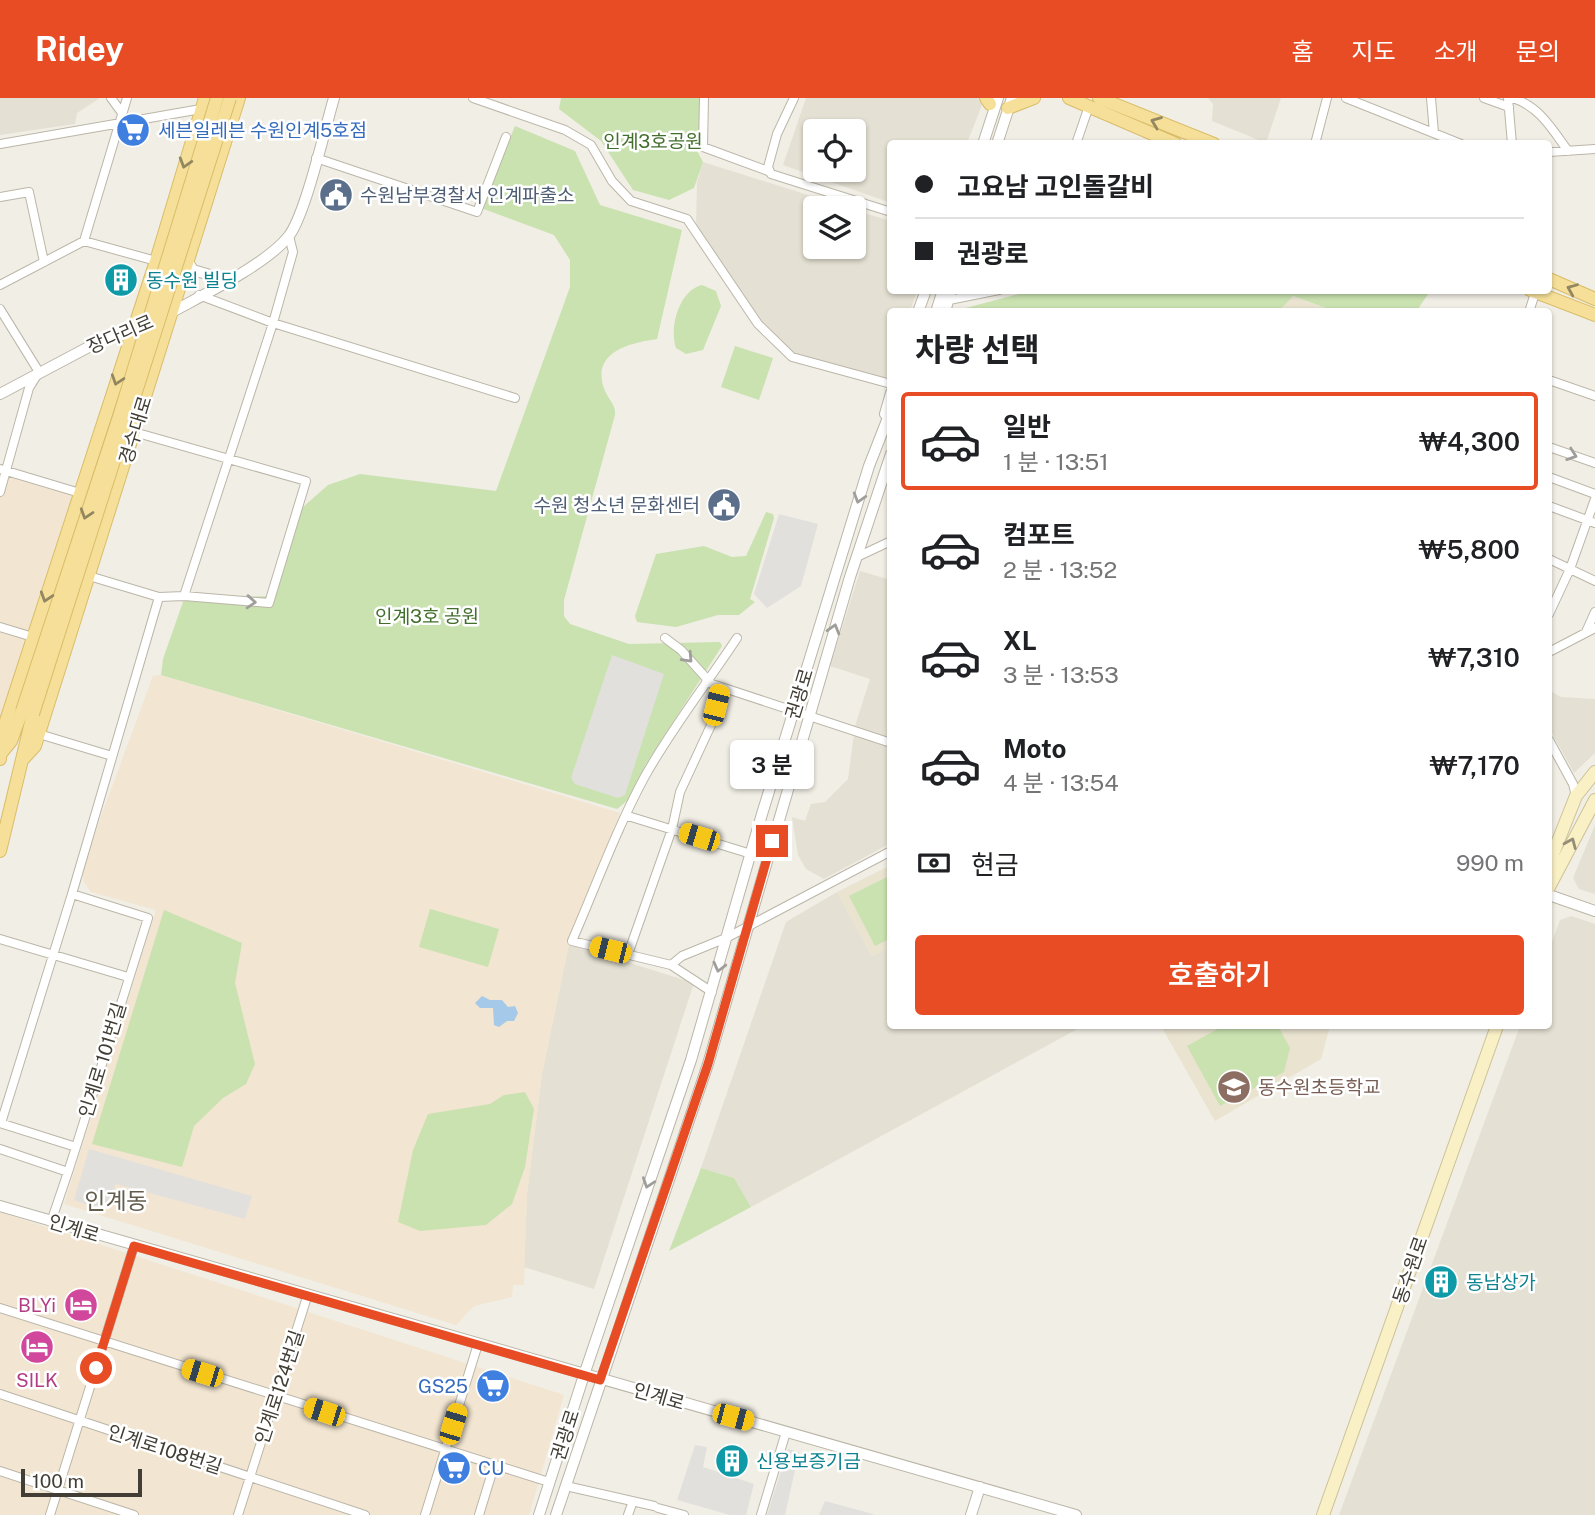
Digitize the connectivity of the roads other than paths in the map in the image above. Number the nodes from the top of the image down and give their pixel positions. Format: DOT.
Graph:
graph roads {
  1 [pos="111,98"];
  2 [pos="127,98"];
  3 [pos="217,98"];
  4 [pos="230,98"];
  5 [pos="239,98"];
  6 [pos="334,98"];
  7 [pos="473,98"];
  8 [pos="704,98"];
  9 [pos="1034,98"];
  10 [pos="1069,98"];
  11 [pos="1326,98"];
  12 [pos="1346,98"];
  13 [pos="1431,98"];
  14 [pos="1484,98"];
  15 [pos="795,99"];
  16 [pos="992,99"];
  17 [pos="1009,101"];
  18 [pos="1510,101"];
  19 [pos="1094,102"];
  20 [pos="203,104"];
  21 [pos="1129,104"];
  22 [pos="120,118"];
  23 [pos="1434,133"];
  24 [pos="506,137"];
  25 [pos="978,140"];
  26 [pos="984,140"];
  27 [pos="993,140"];
  28 [pos="998,140"];
  29 [pos="1078,140"];
  30 [pos="1168,140"];
  31 [pos="1206,140"];
  32 [pos="1316,140"];
  33 [pos="1451,140"];
  34 [pos="1512,140"];
  35 [pos="0,144"];
  36 [pos="1595,149"];
  37 [pos="1568,150"];
  38 [pos="1552,152"];
  39 [pos="316,158"];
  40 [pos="768,171"];
  41 [pos="0,197"];
  42 [pos="887,211"];
  43 [pos="289,236"];
  44 [pos="84,241"];
  45 [pos="156,261"];
  46 [pos="44,262"];
  47 [pos="188,262"];
  48 [pos="227,280"];
  49 [pos="1552,280"];
  50 [pos="0,285"];
  51 [pos="1542,294"];
  52 [pos="200,295"];
  53 [pos="1595,299"];
  54 [pos="0,309"];
  55 [pos="172,312"];
  56 [pos="1595,315"];
  57 [pos="273,323"];
  58 [pos="133,328"];
  59 [pos="39,372"];
  60 [pos="1552,381"];
  61 [pos="887,383"];
  62 [pos="0,394"];
  63 [pos="1595,396"];
  64 [pos="515,397"];
  65 [pos="887,408"];
  66 [pos="887,418"];
  67 [pos="134,432"];
  68 [pos="880,433"];
  69 [pos="1552,448"];
  70 [pos="229,457"];
  71 [pos="1595,463"];
  72 [pos="887,466"];
  73 [pos="4,470"];
  74 [pos="1552,478"];
  75 [pos="0,492"];
  76 [pos="80,493"];
  77 [pos="1595,496"];
  78 [pos="1552,507"];
  79 [pos="1591,521"];
  80 [pos="887,543"];
  81 [pos="857,557"];
  82 [pos="1552,560"];
  83 [pos="1570,569"];
  84 [pos="89,576"];
  85 [pos="1595,581"];
  86 [pos="184,596"];
  87 [pos="159,597"];
  88 [pos="1552,608"];
  89 [pos="1595,612"];
  90 [pos="0,627"];
  91 [pos="1595,628"];
  92 [pos="1586,633"];
  93 [pos="33,637"];
  94 [pos="665,638"];
  95 [pos="737,638"];
  96 [pos="1552,650"];
  97 [pos="707,681"];
  98 [pos="721,688"];
  99 [pos="27,713"];
  100 [pos="793,713"];
  101 [pos="808,718"];
  102 [pos="39,734"];
  103 [pos="887,742"];
  104 [pos="1552,746"];
  105 [pos="1,755"];
  106 [pos="112,756"];
  107 [pos="24,758"];
  108 [pos="1595,772"];
  109 [pos="1576,796"];
  110 [pos="1595,800"];
  111 [pos="628,816"];
  112 [pos="672,829"];
  113 [pos="0,850"];
  114 [pos="887,853"];
  115 [pos="751,854"];
  116 [pos="1552,856"];
  117 [pos="1552,881"];
  118 [pos="72,894"];
  119 [pos="1552,896"];
  120 [pos="1595,911"];
  121 [pos="746,928"];
  122 [pos="726,938"];
  123 [pos="0,939"];
  124 [pos="52,954"];
  125 [pos="628,954"];
  126 [pos="671,965"];
  127 [pos="128,975"];
  128 [pos="712,992"];
  129 [pos="1496,1029"];
  130 [pos="1,1123"];
  131 [pos="76,1147"];
  132 [pos="0,1149"];
  133 [pos="68,1172"];
  134 [pos="0,1206"];
  135 [pos="51,1222"];
  136 [pos="134,1246"];
  137 [pos="307,1297"];
  138 [pos="0,1308"];
  139 [pos="104,1341"];
  140 [pos="478,1344"];
  141 [pos="583,1375"];
  142 [pos="600,1380"];
  143 [pos="0,1394"];
  144 [pos="276,1396"];
  145 [pos="79,1421"];
  146 [pos="786,1432"];
  147 [pos="445,1450"];
  148 [pos="494,1466"];
  149 [pos="0,1471"];
  150 [pos="250,1477"];
  151 [pos="550,1482"];
  152 [pos="566,1486"];
  153 [pos="980,1487"];
  154 [pos="58,1490"];
  155 [pos="633,1501"];
  156 [pos="50,1515"];
  157 [pos="134,1515"];
  158 [pos="238,1515"];
  159 [pos="365,1515"];
  160 [pos="425,1515"];
  161 [pos="479,1515"];
  162 [pos="539,1515"];
  163 [pos="556,1515"];
  164 [pos="628,1515"];
  165 [pos="681,1515"];
  166 [pos="761,1515"];
  167 [pos="971,1515"];
  168 [pos="1076,1515"];
  169 [pos="1324,1515"];
  1 -- 22 [label="street"];
  2 -- 22 [label="street"];
  3 -- 99 [label="main road, one-way, bridge"];
  4 -- 99 [label="main road, bridge"];
  5 -- 47 [label="main road, 경수대로"];
  6 -- 39 [label="street"];
  7 -- 61 [label="street"];
  8 -- 40 [label="street"];
  9 -- 17 [label="main road"];
  10 -- 19 [label="main road"];
  11 -- 32 [label="street"];
  12 -- 23 [label="street"];
  13 -- 23 [label="street"];
  14 -- 18 [label="street"];
  15 -- 40 [label="street"];
  16 -- 25 [label="street"];
  16 -- 26 [label="street"];
  17 -- 27 [label="street"];
  17 -- 28 [label="street"];
  18 -- 34 [label="street"];
  18 -- 37 [label="street"];
  19 -- 21 [label="main road"];
  19 -- 29 [label="street"];
  19 -- 30 [label="main road"];
  20 -- 22 [label="street"];
  20 -- 45 [label="main road, 경수대로, one-way"];
  31 -- 21 [label="main road, one-way"];
  22 -- 35 [label="street"];
  22 -- 44 [label="street"];
  23 -- 33 [label="street"];
  24 -- 39 [label="street"];
  36 -- 37 [label="street"];
  37 -- 38 [label="street"];
  39 -- 43 [label="street"];
  40 -- 42 [label="street"];
  41 -- 46 [label="street"];
  43 -- 48 [label="street, 장다리로"];
  43 -- 57 [label="street"];
  44 -- 45 [label="street"];
  44 -- 46 [label="street"];
  45 -- 58 [label="main road, 경수대로"];
  46 -- 50 [label="street"];
  47 -- 48 [label="street"];
  47 -- 55 [label="main road, 경수대로"];
  48 -- 52 [label="street, 장다리로"];
  53 -- 49 [label="main road, one-way"];
  51 -- 56 [label="main road"];
  52 -- 55 [label="street, 장다리로"];
  52 -- 57 [label="street"];
  54 -- 59 [label="street"];
  55 -- 58 [label="street, 장다리로"];
  55 -- 67 [label="main road, 경수대로"];
  57 -- 64 [label="street"];
  57 -- 70 [label="street"];
  58 -- 59 [label="street, 장다리로"];
  58 -- 76 [label="main road, 경수대로, one-way"];
  59 -- 62 [label="street, 장다리로"];
  59 -- 73 [label="street"];
  60 -- 63 [label="street"];
  65 -- 68 [label="street, 권광로"];
  66 -- 68 [label="street, 권광로"];
  67 -- 70 [label="street"];
  67 -- 84 [label="main road, 경수대로"];
  68 -- 100 [label="street, 권광로, one-way"];
  69 -- 71 [label="street, one-way"];
  70 -- 86 [label="street"];
  86 -- 70 [label="street, one-way"];
  72 -- 81 [label="street, 권광로"];
  73 -- 75 [label="street"];
  73 -- 76 [label="street"];
  74 -- 77 [label="street"];
  76 -- 93 [label="main road, 경수대로, one-way"];
  77 -- 79 [label="street"];
  78 -- 79 [label="street"];
  79 -- 83 [label="street"];
  80 -- 81 [label="street"];
  101 -- 81 [label="street, 권광로, one-way"];
  82 -- 83 [label="street"];
  83 -- 85 [label="street"];
  83 -- 88 [label="street"];
  84 -- 87 [label="street"];
  84 -- 102 [label="main road, 경수대로"];
  86 -- 87 [label="street"];
  87 -- 106 [label="street"];
  89 -- 92 [label="street"];
  90 -- 93 [label="street"];
  91 -- 92 [label="street"];
  92 -- 96 [label="street"];
  93 -- 105 [label="main road, 경수대로"];
  94 -- 97 [label="street, one-way"];
  95 -- 97 [label="street"];
  97 -- 98 [label="street"];
  97 -- 111 [label="street"];
  98 -- 100 [label="street"];
  98 -- 112 [label="street"];
  99 -- 105 [label="main road, 경수대로"];
  99 -- 107 [label="main road, 경수대로"];
  100 -- 101 [label="street"];
  100 -- 115 [label="street, 권광로"];
  101 -- 103 [label="street"];
  101 -- 121 [label="street, 권광로"];
  102 -- 106 [label="street"];
  102 -- 107 [label="main road, 경수대로"];
  104 -- 109 [label="street"];
  106 -- 118 [label="street"];
  107 -- 113 [label="main road, 경수대로"];
  108 -- 109 [label="main road"];
  109 -- 116 [label="main road"];
  117 -- 110 [label="main road, one-way"];
  111 -- 112 [label="street"];
  111 -- 125 [label="street"];
  112 -- 115 [label="street"];
  112 -- 125 [label="street"];
  114 -- 121 [label="street"];
  115 -- 122 [label="street, 권광로"];
  118 -- 124 [label="street"];
  118 -- 127 [label="street, 인계로 101번길"];
  119 -- 120 [label="street"];
  121 -- 122 [label="street"];
  121 -- 142 [label="street, 권광로"];
  122 -- 126 [label="street"];
  122 -- 128 [label="street, 권광로, one-way"];
  123 -- 124 [label="street"];
  124 -- 127 [label="street"];
  124 -- 130 [label="street"];
  125 -- 126 [label="street"];
  126 -- 128 [label="street"];
  127 -- 131 [label="street, 인계로 101번길"];
  128 -- 141 [label="street, 권광로, one-way"];
  129 -- 169 [label="main road, 동수원로"];
  130 -- 131 [label="street"];
  131 -- 133 [label="street, 인계로 101번길"];
  132 -- 133 [label="street"];
  133 -- 135 [label="street"];
  134 -- 135 [label="street, 인계로"];
  135 -- 136 [label="street, 인계로"];
  136 -- 137 [label="street, 인계로"];
  136 -- 139 [label="street"];
  137 -- 140 [label="street, 인계로"];
  137 -- 144 [label="street, 인계로124번길"];
  138 -- 139 [label="street"];
  139 -- 144 [label="street"];
  139 -- 145 [label="street"];
  140 -- 141 [label="street, 인계로"];
  140 -- 147 [label="street"];
  141 -- 142 [label="street, 인계로"];
  141 -- 151 [label="street, 권광로"];
  142 -- 146 [label="street, 인계로"];
  142 -- 152 [label="street, 권광로"];
  143 -- 145 [label="street, 인계로108번길"];
  144 -- 147 [label="street"];
  144 -- 150 [label="street, 인계로124번길"];
  145 -- 150 [label="street, 인계로108번길"];
  145 -- 154 [label="street"];
  146 -- 153 [label="street, 인계로"];
  146 -- 166 [label="street"];
  147 -- 148 [label="street"];
  147 -- 160 [label="street"];
  148 -- 151 [label="street"];
  148 -- 161 [label="street"];
  149 -- 154 [label="street"];
  150 -- 158 [label="street, 인계로124번길"];
  150 -- 159 [label="street"];
  151 -- 162 [label="street, 권광로"];
  152 -- 155 [label="street"];
  152 -- 163 [label="street, 권광로"];
  153 -- 167 [label="street"];
  153 -- 168 [label="street, 인계로"];
  154 -- 156 [label="street"];
  154 -- 157 [label="street"];
  155 -- 164 [label="street"];
  155 -- 165 [label="street"];
}
